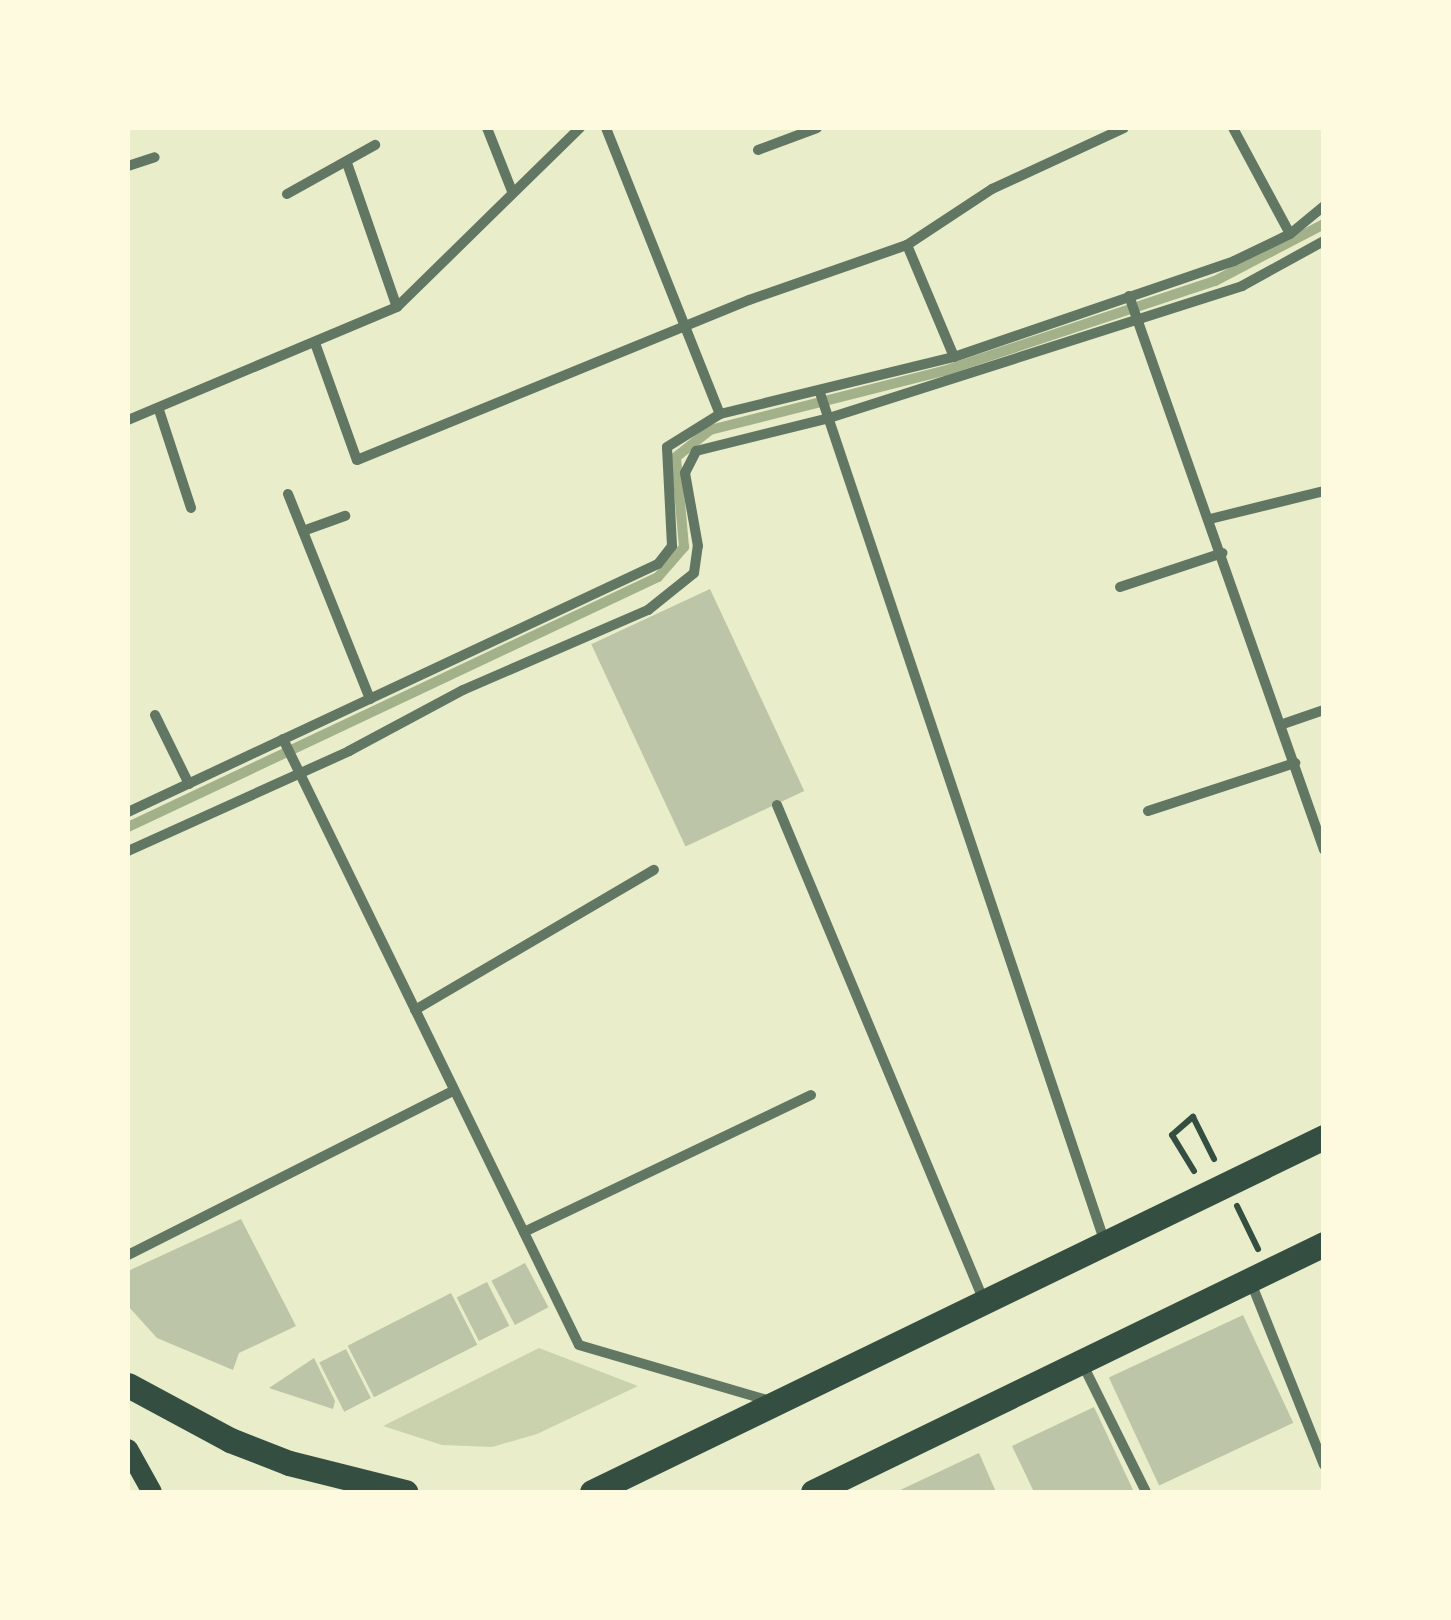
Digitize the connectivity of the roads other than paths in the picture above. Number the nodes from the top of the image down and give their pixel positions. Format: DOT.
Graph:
graph roads {
  1 [pos="487,128"];
  2 [pos="580,128"];
  3 [pos="606,128"];
  4 [pos="816,128"];
  5 [pos="1124,128"];
  6 [pos="1233,128"];
  7 [pos="1096,133"];
  8 [pos="375,144"];
  9 [pos="758,150"];
  10 [pos="155,156"];
  11 [pos="346,163"];
  12 [pos="128,166"];
  13 [pos="512,192"];
  14 [pos="288,194"];
  15 [pos="1324,206"];
  16 [pos="1290,234"];
  17 [pos="1324,241"];
  18 [pos="907,245"];
  19 [pos="1130,298"];
  20 [pos="397,307"];
  21 [pos="1137,319"];
  22 [pos="684,329"];
  23 [pos="315,343"];
  24 [pos="954,357"];
  25 [pos="820,395"];
  26 [pos="159,410"];
  27 [pos="720,414"];
  28 [pos="829,418"];
  29 [pos="128,420"];
  30 [pos="1324,491"];
  31 [pos="288,494"];
  32 [pos="191,508"];
  33 [pos="345,516"];
  34 [pos="1210,519"];
  35 [pos="303,531"];
  36 [pos="1222,553"];
  37 [pos="1120,587"];
  38 [pos="370,698"];
  39 [pos="1324,710"];
  40 [pos="155,714"];
  41 [pos="1283,724"];
  42 [pos="284,741"];
  43 [pos="1295,763"];
  44 [pos="299,772"];
  45 [pos="189,784"];
  46 [pos="776,804"];
  47 [pos="1148,810"];
  48 [pos="128,812"];
  49 [pos="1324,850"];
  50 [pos="128,851"];
  51 [pos="654,870"];
  52 [pos="415,1010"];
  53 [pos="454,1090"];
  54 [pos="810,1095"];
  55 [pos="1324,1138"];
  56 [pos="524,1232"];
  57 [pos="1105,1244"];
  58 [pos="1324,1244"];
  59 [pos="128,1255"];
  60 [pos="1250,1280"];
  61 [pos="984,1302"];
  62 [pos="1081,1362"];
  63 [pos="128,1385"];
  64 [pos="778,1403"];
  65 [pos="128,1450"];
  66 [pos="1324,1465"];
  67 [pos="152,1492"];
  68 [pos="406,1492"];
  69 [pos="592,1492"];
  70 [pos="813,1492"];
  71 [pos="1146,1492"];
  1 -- 13 [label="street"];
  2 -- 13 [label="street"];
  3 -- 22 [label="street"];
  4 -- 9 [label="street"];
  5 -- 7 [label="street"];
  6 -- 16 [label="street"];
  7 -- 18 [label="street"];
  8 -- 11 [label="street"];
  10 -- 12 [label="street"];
  11 -- 14 [label="street"];
  11 -- 20 [label="street"];
  13 -- 20 [label="street"];
  15 -- 16 [label="street"];
  16 -- 19 [label="street"];
  17 -- 21 [label="street"];
  18 -- 22 [label="street"];
  18 -- 24 [label="street"];
  19 -- 21 [label="street"];
  19 -- 24 [label="street"];
  20 -- 23 [label="street"];
  21 -- 28 [label="street"];
  21 -- 34 [label="street"];
  22 -- 23 [label="street"];
  22 -- 27 [label="street"];
  23 -- 26 [label="street"];
  24 -- 25 [label="street"];
  25 -- 27 [label="street"];
  25 -- 28 [label="street"];
  26 -- 29 [label="street"];
  26 -- 32 [label="street"];
  27 -- 38 [label="street"];
  28 -- 44 [label="street"];
  28 -- 57 [label="street"];
  30 -- 34 [label="street"];
  31 -- 35 [label="street"];
  33 -- 35 [label="street"];
  34 -- 36 [label="street"];
  35 -- 38 [label="street"];
  36 -- 37 [label="street"];
  36 -- 41 [label="street"];
  38 -- 42 [label="street"];
  39 -- 41 [label="street"];
  40 -- 45 [label="street"];
  41 -- 43 [label="street"];
  42 -- 44 [label="street"];
  42 -- 45 [label="street"];
  43 -- 47 [label="street"];
  43 -- 49 [label="street"];
  44 -- 50 [label="street"];
  44 -- 52 [label="street"];
  45 -- 48 [label="street"];
  46 -- 61 [label="street"];
  51 -- 52 [label="street"];
  52 -- 53 [label="street"];
  53 -- 56 [label="street"];
  53 -- 59 [label="street"];
  54 -- 56 [label="street"];
  55 -- 57 [label="main road"];
  56 -- 64 [label="street"];
  57 -- 61 [label="main road"];
  58 -- 60 [label="main road"];
  60 -- 62 [label="main road"];
  60 -- 66 [label="street"];
  61 -- 64 [label="main road"];
  62 -- 70 [label="main road"];
  62 -- 71 [label="street"];
  63 -- 68 [label="main road"];
  64 -- 69 [label="main road"];
  65 -- 67 [label="main road"];
}
